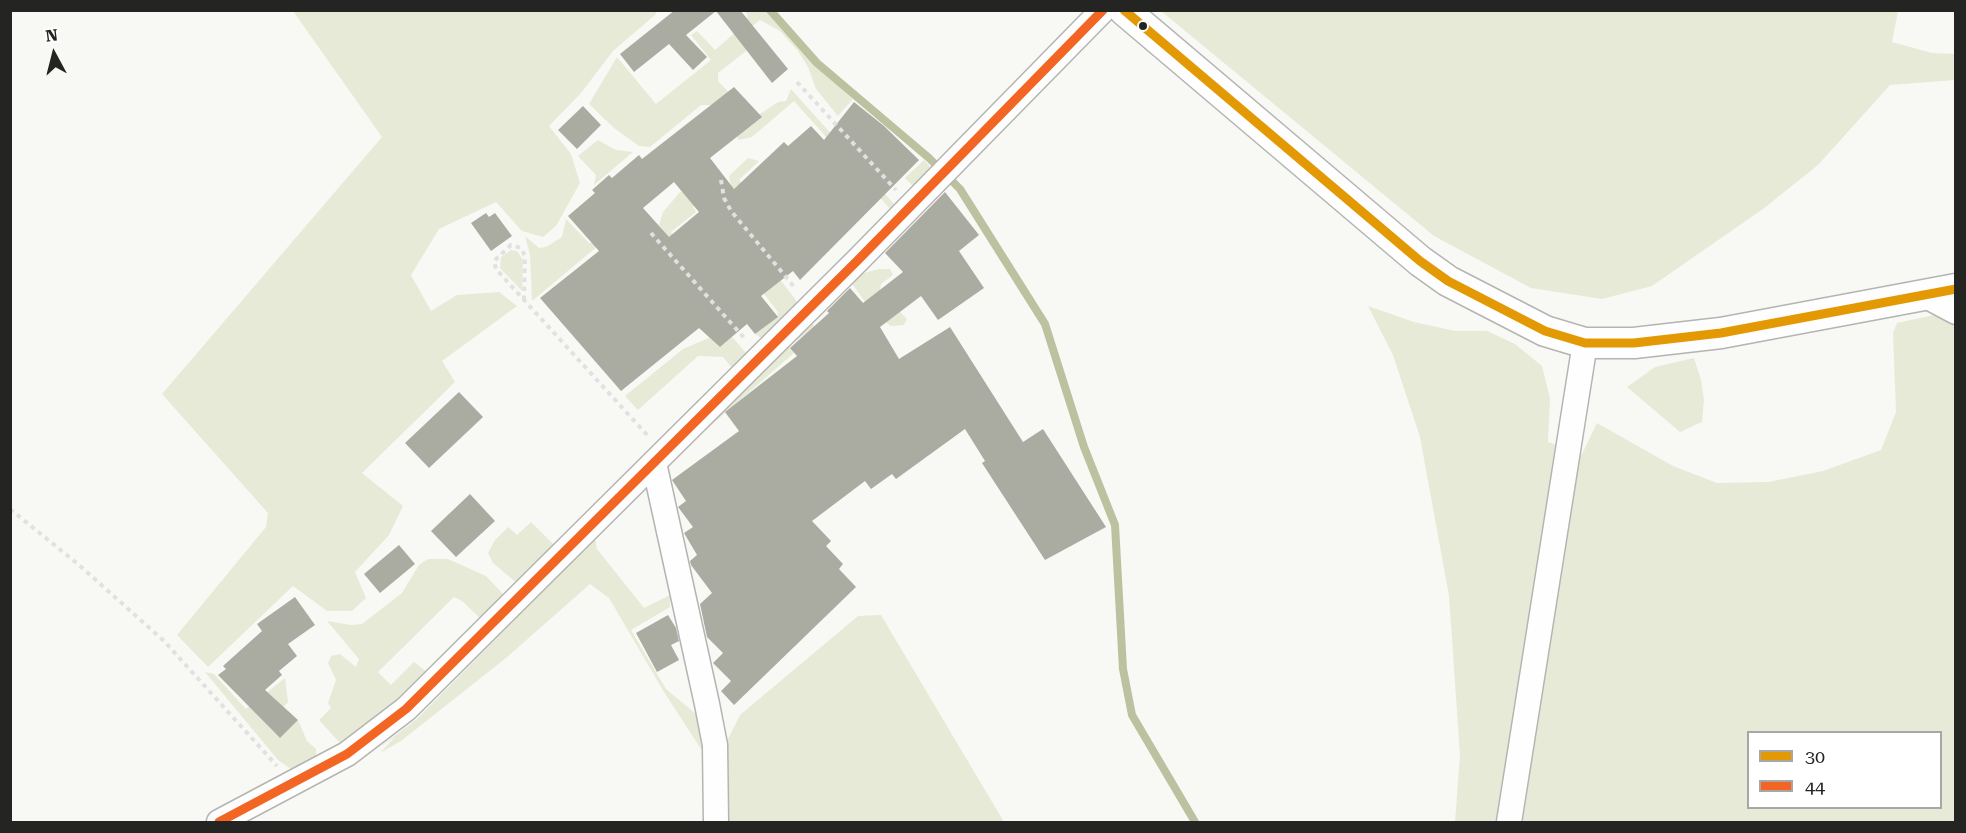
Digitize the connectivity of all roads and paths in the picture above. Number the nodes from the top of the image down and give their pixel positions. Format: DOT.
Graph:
graph roads {
  1 [pos="1103,10"];
  2 [pos="1124,10"];
  3 [pos="797,82"];
  4 [pos="721,180"];
  5 [pos="911,206"];
  6 [pos="651,233"];
  7 [pos="1956,289"];
  8 [pos="1924,295"];
  9 [pos="524,300"];
  10 [pos="811,307"];
  11 [pos="1956,312"];
  12 [pos="1585,343"];
  13 [pos="761,357"];
  14 [pos="659,458"];
  15 [pos="10,509"];
  16 [pos="293,783"];
  17 [pos="219,822"];
  18 [pos="716,822"];
  19 [pos="1509,822"];
  1 -- 5 [label="street"];
  2 -- 12 [label="main road"];
  3 -- 5 [label="path"];
  4 -- 10 [label="path"];
  5 -- 10 [label="street"];
  6 -- 13 [label="path"];
  7 -- 8 [label="main road"];
  8 -- 11 [label="street"];
  8 -- 12 [label="main road"];
  9 -- 9 [label="path"];
  9 -- 14 [label="path"];
  10 -- 13 [label="street"];
  12 -- 19 [label="street"];
  13 -- 14 [label="street"];
  14 -- 16 [label="street"];
  14 -- 18 [label="street"];
  15 -- 16 [label="path"];
  16 -- 17 [label="street"];
}
